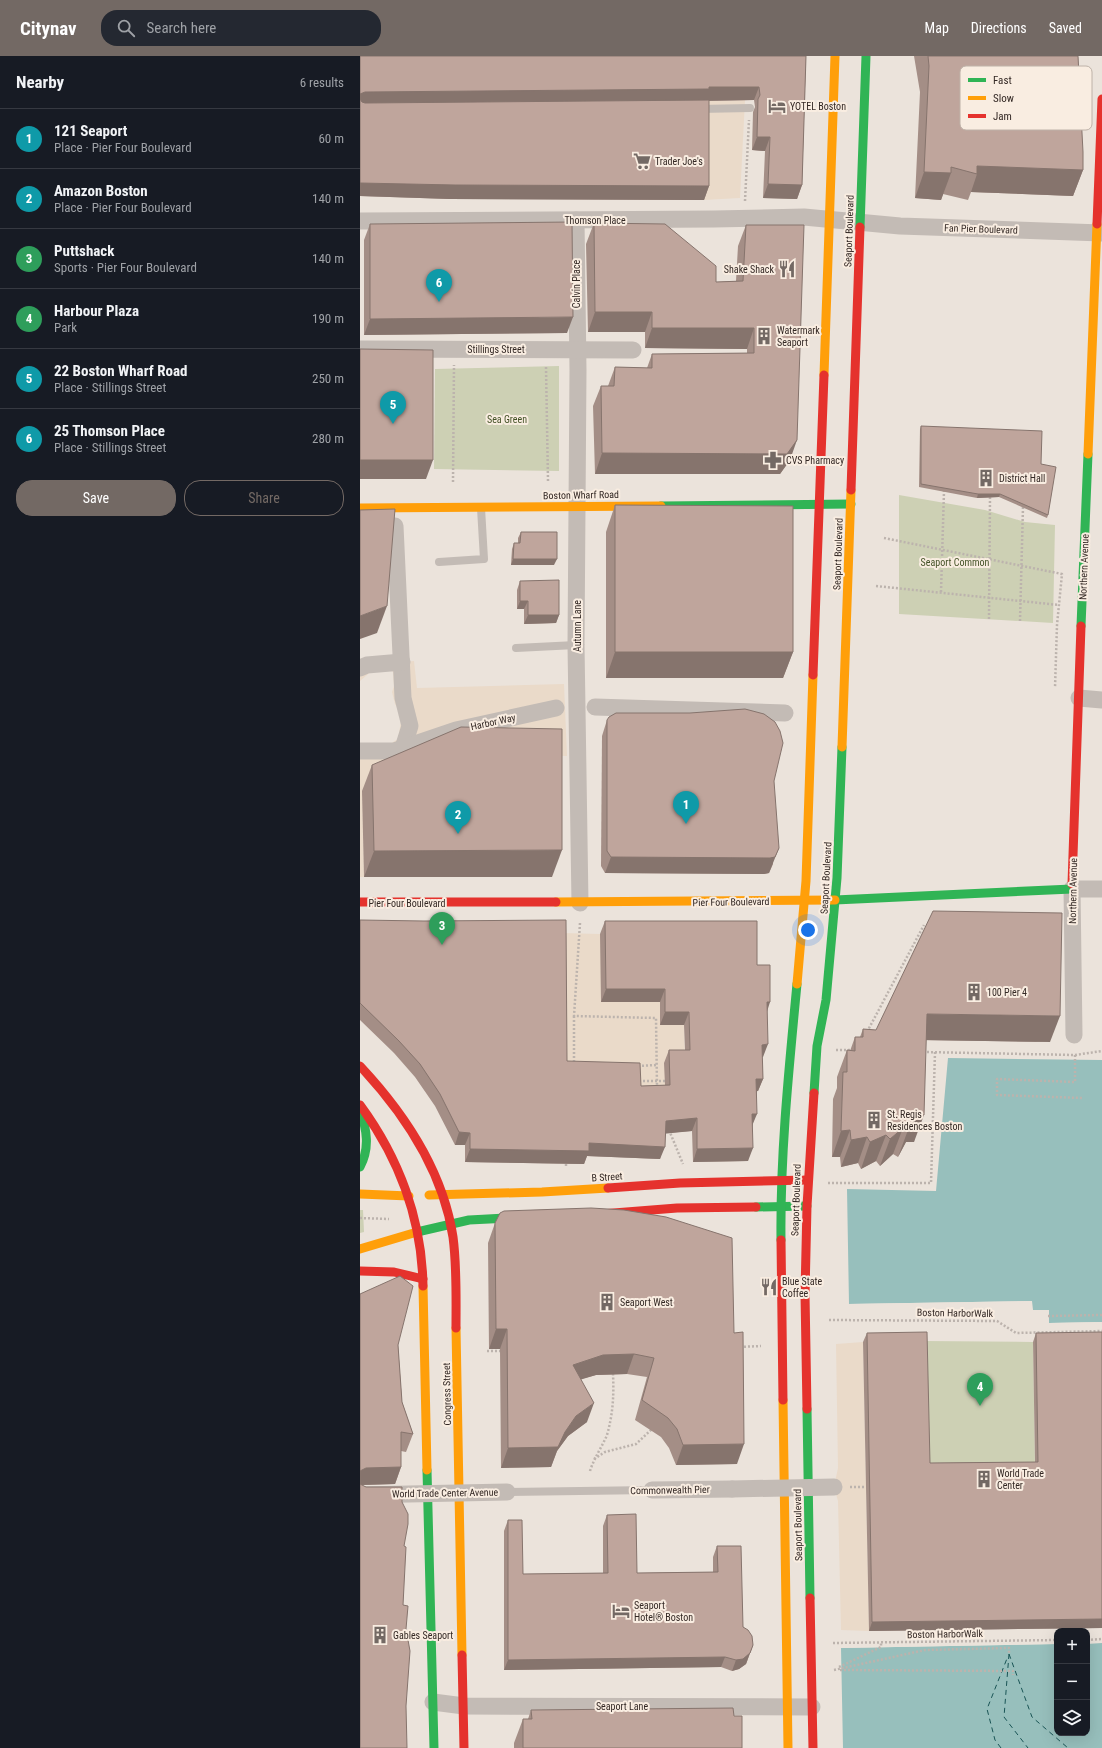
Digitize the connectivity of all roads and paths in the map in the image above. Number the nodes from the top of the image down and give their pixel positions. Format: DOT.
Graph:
graph roads {
  1 [pos="835,56"];
  2 [pos="866,56"];
  3 [pos="1102,99"];
  4 [pos="750,108"];
  5 [pos="694,109"];
  6 [pos="745,202"];
  7 [pos="829,219"];
  8 [pos="576,220"];
  9 [pos="360,221"];
  10 [pos="860,223"];
  11 [pos="1099,233"];
  12 [pos="360,349"];
  13 [pos="577,349"];
  14 [pos="633,350"];
  15 [pos="454,362"];
  16 [pos="546,362"];
  17 [pos="1096,413"];
  18 [pos="548,481"];
  19 [pos="453,482"];
  20 [pos="944,491"];
  21 [pos="990,497"];
  22 [pos="819,504"];
  23 [pos="850,504"];
  24 [pos="576,506"];
  25 [pos="480,507"];
  26 [pos="1023,507"];
  27 [pos="360,508"];
  28 [pos="395,526"];
  29 [pos="884,538"];
  30 [pos="942,550"];
  31 [pos="989,559"];
  32 [pos="439,562"];
  33 [pos="1021,566"];
  34 [pos="876,586"];
  35 [pos="941,592"];
  36 [pos="989,597"];
  37 [pos="1020,601"];
  38 [pos="1059,604"];
  39 [pos="989,619"];
  40 [pos="1020,621"];
  41 [pos="576,645"];
  42 [pos="516,648"];
  43 [pos="402,662"];
  44 [pos="360,668"];
  45 [pos="1055,688"];
  46 [pos="1079,698"];
  47 [pos="1102,700"];
  48 [pos="595,707"];
  49 [pos="556,708"];
  50 [pos="785,713"];
  51 [pos="403,748"];
  52 [pos="360,751"];
  53 [pos="1102,888"];
  54 [pos="1072,889"];
  55 [pos="836,900"];
  56 [pos="804,901"];
  57 [pos="360,902"];
  58 [pos="580,903"];
  59 [pos="580,923"];
  60 [pos="924,925"];
  61 [pos="574,1016"];
  62 [pos="1074,1035"];
  63 [pos="864,1036"];
  64 [pos="836,1050"];
  65 [pos="857,1050"];
  66 [pos="1102,1051"];
  67 [pos="920,1052"];
  68 [pos="935,1052"];
  69 [pos="1075,1055"];
  70 [pos="657,1065"];
  71 [pos="360,1066"];
  72 [pos="634,1066"];
  73 [pos="574,1068"];
  74 [pos="636,1081"];
  75 [pos="665,1081"];
  76 [pos="658,1093"];
  77 [pos="1082,1098"];
  78 [pos="360,1105"];
  79 [pos="360,1110"];
  80 [pos="666,1125"];
  81 [pos="683,1164"];
  82 [pos="360,1167"];
  83 [pos="783,1180"];
  84 [pos="808,1180"];
  85 [pos="828,1183"];
  86 [pos="360,1194"];
  87 [pos="415,1195"];
  88 [pos="442,1195"];
  89 [pos="781,1206"];
  90 [pos="807,1206"];
  91 [pos="592,1214"];
  92 [pos="538,1216"];
  93 [pos="360,1218"];
  94 [pos="390,1219"];
  95 [pos="450,1224"];
  96 [pos="417,1232"];
  97 [pos="360,1249"];
  98 [pos="360,1271"];
  99 [pos="423,1279"];
  100 [pos="1102,1315"];
  101 [pos="1048,1316"];
  102 [pos="829,1320"];
  103 [pos="1102,1331"];
  104 [pos="761,1346"];
  105 [pos="739,1347"];
  106 [pos="487,1351"];
  107 [pos="511,1351"];
  108 [pos="613,1374"];
  109 [pos="653,1428"];
  110 [pos="594,1459"];
  111 [pos="590,1471"];
  112 [pos="834,1487"];
  113 [pos="652,1490"];
  114 [pos="507,1492"];
  115 [pos="360,1495"];
  116 [pos="1102,1639"];
  117 [pos="1054,1640"];
  118 [pos="1090,1640"];
  119 [pos="881,1642"];
  120 [pos="833,1643"];
  121 [pos="1009,1654"];
  122 [pos="834,1670"];
  123 [pos="1013,1675"];
  124 [pos="432,1702"];
  125 [pos="464,1706"];
  126 [pos="788,1707"];
  127 [pos="812,1707"];
  128 [pos="434,1748"];
  129 [pos="464,1748"];
  130 [pos="788,1748"];
  131 [pos="813,1748"];
  1 -- 7 [label="main road, Seaport Boulevard"];
  2 -- 10 [label="main road, Seaport Boulevard"];
  3 -- 11 [label="main road, Northern Avenue"];
  4 -- 5 [label="lane"];
  4 -- 6 [label="path"];
  7 -- 8 [label="street, Thomson Place"];
  7 -- 10 [label="street, Thomson Place"];
  7 -- 22 [label="main road, Seaport Boulevard"];
  8 -- 9 [label="street, Thomson Place"];
  8 -- 13 [label="street, Calvin Place"];
  10 -- 11 [label="street, Fan Pier Boulevard"];
  10 -- 23 [label="main road, Seaport Boulevard"];
  11 -- 17 [label="main road, Northern Avenue"];
  12 -- 13 [label="street, Stillings Street"];
  13 -- 14 [label="street, Stillings Street"];
  13 -- 24 [label="street, Autumn Lane"];
  15 -- 19 [label="path"];
  16 -- 18 [label="path"];
  17 -- 46 [label="main road, Northern Avenue"];
  20 -- 30 [label="path"];
  21 -- 31 [label="path"];
  22 -- 23 [label="main road, Boston Wharf Road"];
  22 -- 24 [label="main road, Boston Wharf Road"];
  22 -- 56 [label="main road, Seaport Boulevard"];
  23 -- 55 [label="main road, Seaport Boulevard"];
  24 -- 25 [label="main road, Boston Wharf Road"];
  24 -- 41 [label="street, Autumn Lane"];
  25 -- 27 [label="main road, Boston Wharf Road"];
  25 -- 32 [label="lane"];
  26 -- 33 [label="path"];
  28 -- 43 [label="street"];
  29 -- 30 [label="path"];
  30 -- 31 [label="path"];
  30 -- 35 [label="path"];
  31 -- 33 [label="path"];
  31 -- 36 [label="path"];
  33 -- 37 [label="path"];
  33 -- 38 [label="path"];
  34 -- 35 [label="path"];
  35 -- 36 [label="path"];
  36 -- 37 [label="path"];
  36 -- 39 [label="path"];
  37 -- 38 [label="path"];
  37 -- 40 [label="path"];
  38 -- 45 [label="path"];
  41 -- 42 [label="lane"];
  41 -- 58 [label="street, Autumn Lane"];
  43 -- 44 [label="street"];
  43 -- 51 [label="street"];
  46 -- 47 [label="street"];
  46 -- 54 [label="main road, Northern Avenue"];
  48 -- 50 [label="street"];
  49 -- 51 [label="street, Harbor Way"];
  51 -- 52 [label="street, Harbor Way"];
  53 -- 54 [label="street, Pier Four Boulevard"];
  54 -- 55 [label="main road, Pier Four Boulevard"];
  54 -- 62 [label="street, Northern Avenue"];
  55 -- 56 [label="main road, Pier Four Boulevard"];
  55 -- 84 [label="main road, Seaport Boulevard"];
  56 -- 58 [label="main road, Pier Four Boulevard"];
  56 -- 83 [label="main road, Seaport Boulevard"];
  57 -- 58 [label="main road, Pier Four Boulevard"];
  59 -- 61 [label="path"];
  60 -- 63 [label="path"];
  61 -- 70 [label="path"];
  61 -- 73 [label="path"];
  64 -- 65 [label="path"];
  66 -- 69 [label="path"];
  67 -- 68 [label="path"];
  68 -- 69 [label="path"];
  68 -- 85 [label="path"];
  69 -- 77 [label="path"];
  70 -- 72 [label="path"];
  70 -- 76 [label="path"];
  71 -- 88 [label="main road, Congress Street"];
  74 -- 75 [label="path, bridge"];
  78 -- 87 [label="main road"];
  79 -- 82 [label="main road"];
  80 -- 81 [label="path"];
  83 -- 84 [label="main road, B Street"];
  83 -- 88 [label="main road, B Street"];
  83 -- 89 [label="main road, Seaport Boulevard"];
  84 -- 90 [label="main road, Seaport Boulevard"];
  86 -- 87 [label="main road, B Street"];
  87 -- 88 [label="main road, B Street"];
  87 -- 96 [label="main road"];
  88 -- 95 [label="main road, Congress Street"];
  89 -- 90 [label="main road"];
  89 -- 91 [label="main road"];
  89 -- 126 [label="main road, Seaport Boulevard"];
  90 -- 127 [label="main road, Seaport Boulevard"];
  92 -- 95 [label="main road"];
  93 -- 94 [label="path"];
  95 -- 96 [label="main road"];
  95 -- 125 [label="main road, Congress Street"];
  96 -- 97 [label="main road"];
  96 -- 99 [label="main road"];
  98 -- 99 [label="main road"];
  99 -- 124 [label="main road"];
  100 -- 101 [label="path"];
  102 -- 103 [label="path, Boston HarborWalk"];
  104 -- 105 [label="path"];
  106 -- 107 [label="path"];
  108 -- 110 [label="path"];
  109 -- 110 [label="path"];
  110 -- 111 [label="path"];
  112 -- 113 [label="street, Commonwealth Pier, bridge"];
  113 -- 114 [label="lane, Commonwealth Pier"];
  114 -- 115 [label="street, World Trade Center Avenue, bridge"];
  116 -- 118 [label="path"];
  117 -- 119 [label="path, Boston HarborWalk"];
  119 -- 120 [label="path, Boston HarborWalk"];
  119 -- 122 [label="path"];
  121 -- 122 [label="path"];
  122 -- 123 [label="path"];
  124 -- 125 [label="street, Seaport Lane"];
  124 -- 128 [label="main road"];
  125 -- 126 [label="street, Seaport Lane"];
  125 -- 129 [label="main road, Congress Street"];
  126 -- 127 [label="street, Seaport Lane"];
  126 -- 130 [label="main road, Seaport Boulevard"];
  127 -- 131 [label="main road, Seaport Boulevard"];
}
